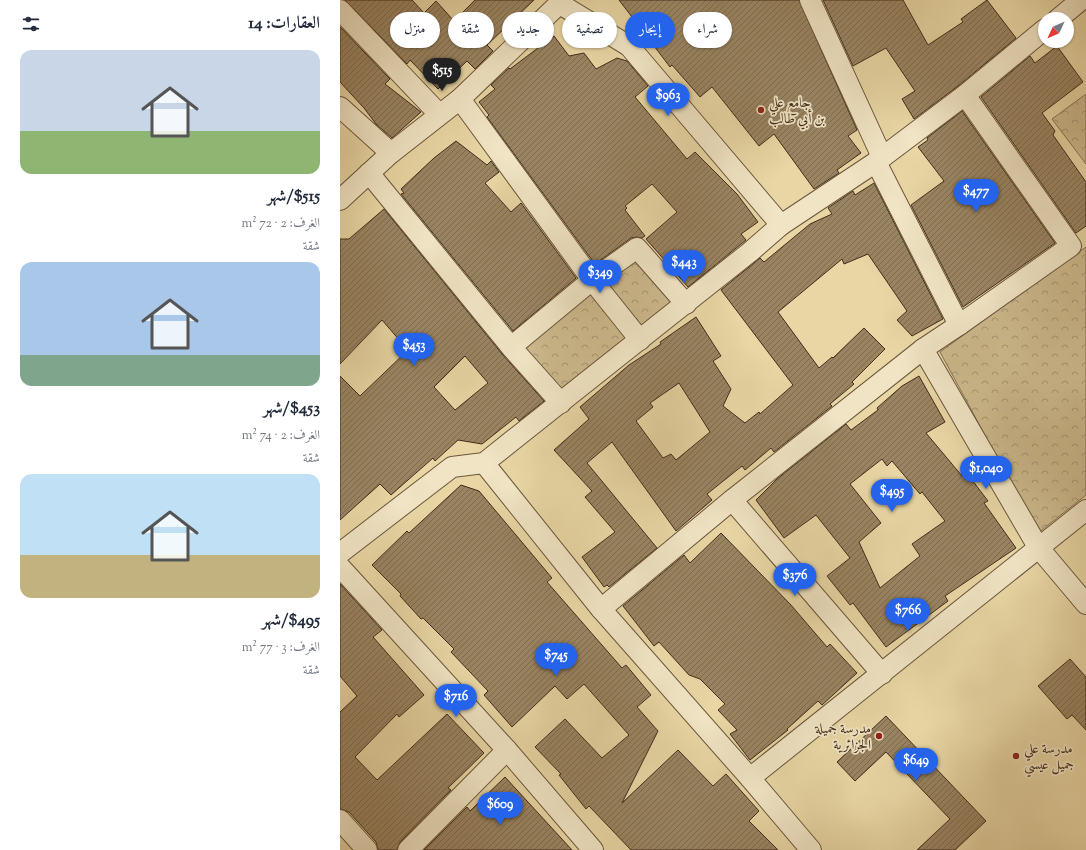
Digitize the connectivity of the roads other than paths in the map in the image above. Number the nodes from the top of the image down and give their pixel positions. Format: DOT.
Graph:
graph roads {
  1 [pos="810,0"];
  2 [pos="1081,0"];
  3 [pos="561,2"];
  4 [pos="340,10"];
  5 [pos="1066,12"];
  6 [pos="1038,35"];
  7 [pos="965,95"];
  8 [pos="460,99"];
  9 [pos="340,107"];
  10 [pos="439,114"];
  11 [pos="391,153"];
  12 [pos="879,159"];
  13 [pos="369,173"];
  14 [pos="340,200"];
  15 [pos="780,225"];
  16 [pos="592,280"];
  17 [pos="686,304"];
  18 [pos="960,325"];
  19 [pos="640,340"];
  20 [pos="511,347"];
  21 [pos="923,349"];
  22 [pos="561,403"];
  23 [pos="484,463"];
  24 [pos="732,500"];
  25 [pos="1086,510"];
  26 [pos="1038,547"];
  27 [pos="340,553"];
  28 [pos="340,567"];
  29 [pos="1086,604"];
  30 [pos="601,609"];
  31 [pos="882,674"];
  32 [pos="507,750"];
  33 [pos="750,778"];
  34 [pos="340,820"];
  35 [pos="367,850"];
  36 [pos="408,850"];
  37 [pos="594,850"];
  38 [pos="811,850"];
  1 -- 12 [label="street"];
  2 -- 5 [label="street"];
  3 -- 8 [label="street"];
  3 -- 15 [label="street"];
  4 -- 10 [label="street"];
  6 -- 7 [label="street"];
  7 -- 12 [label="street"];
  7 -- 18 [label="street"];
  8 -- 10 [label="street"];
  8 -- 16 [label="street"];
  9 -- 11 [label="street"];
  10 -- 11 [label="street"];
  11 -- 13 [label="street"];
  12 -- 15 [label="street"];
  12 -- 18 [label="street"];
  13 -- 14 [label="street"];
  13 -- 20 [label="street"];
  15 -- 17 [label="street"];
  16 -- 17 [label="street"];
  16 -- 19 [label="street"];
  16 -- 20 [label="street"];
  17 -- 19 [label="street"];
  18 -- 21 [label="street"];
  19 -- 22 [label="street"];
  20 -- 22 [label="street"];
  21 -- 24 [label="street"];
  21 -- 26 [label="street"];
  22 -- 23 [label="street"];
  23 -- 27 [label="street"];
  23 -- 30 [label="street"];
  24 -- 30 [label="street"];
  24 -- 31 [label="street"];
  25 -- 26 [label="street"];
  26 -- 29 [label="street"];
  26 -- 31 [label="street"];
  28 -- 32 [label="street"];
  30 -- 33 [label="street"];
  31 -- 33 [label="street"];
  32 -- 36 [label="street"];
  32 -- 37 [label="street"];
  33 -- 38 [label="street"];
  34 -- 35 [label="street"];
}
